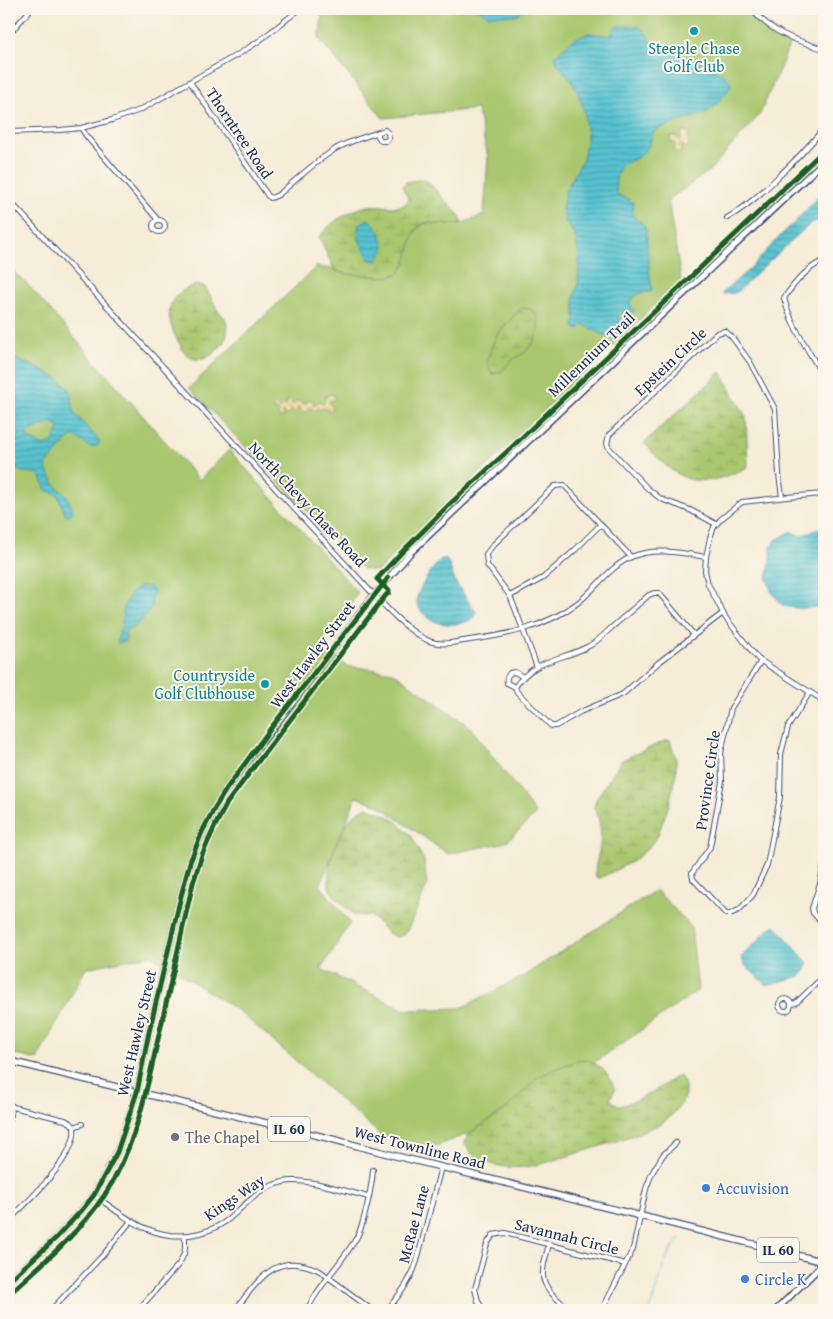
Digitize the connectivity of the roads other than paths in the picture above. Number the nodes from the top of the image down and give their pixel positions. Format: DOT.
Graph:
graph roads {
  1 [pos="31,9"];
  2 [pos="300,9"];
  3 [pos="751,9"];
  4 [pos="9,34"];
  5 [pos="824,49"];
  6 [pos="190,82"];
  7 [pos="81,128"];
  8 [pos="824,128"];
  9 [pos="9,132"];
  10 [pos="376,133"];
  11 [pos="824,161"];
  12 [pos="9,200"];
  13 [pos="727,218"];
  14 [pos="158,220"];
  15 [pos="824,264"];
  16 [pos="824,378"];
  17 [pos="824,494"];
  18 [pos="782,497"];
  19 [pos="601,524"];
  20 [pos="716,524"];
  21 [pos="631,557"];
  22 [pos="706,557"];
  23 [pos="374,595"];
  24 [pos="510,596"];
  25 [pos="723,613"];
  26 [pos="523,630"];
  27 [pos="694,635"];
  28 [pos="761,661"];
  29 [pos="537,667"];
  30 [pos="523,677"];
  31 [pos="515,687"];
  32 [pos="810,692"];
  33 [pos="824,701"];
  34 [pos="824,865"];
  35 [pos="824,925"];
  36 [pos="824,976"];
  37 [pos="791,1004"];
  38 [pos="9,1061"];
  39 [pos="137,1092"];
  40 [pos="10,1106"];
  41 [pos="9,1119"];
  42 [pos="82,1124"];
  43 [pos="74,1127"];
  44 [pos="676,1143"];
  45 [pos="441,1167"];
  46 [pos="373,1170"];
  47 [pos="94,1195"];
  48 [pos="368,1197"];
  49 [pos="641,1216"];
  50 [pos="9,1220"];
  51 [pos="132,1221"];
  52 [pos="185,1236"];
  53 [pos="549,1244"];
  54 [pos="824,1262"];
  55 [pos="625,1264"];
  56 [pos="327,1277"];
  57 [pos="9,1281"];
  58 [pos="51,1310"];
  59 [pos="138,1310"];
  60 [pos="235,1310"];
  61 [pos="307,1310"];
  62 [pos="372,1310"];
  63 [pos="387,1310"];
  64 [pos="483,1310"];
  65 [pos="571,1310"];
  66 [pos="602,1310"];
  67 [pos="776,1310"];
  1 -- 4 [label="street"];
  2 -- 6 [label="street"];
  3 -- 5 [label="street"];
  6 -- 7 [label="street"];
  6 -- 10 [label="street, Thorntree Road"];
  7 -- 9 [label="street"];
  7 -- 14 [label="street"];
  8 -- 13 [label="street"];
  11 -- 23 [label="street, West Hawley Street"];
  12 -- 23 [label="street, North Chevy Chase Road"];
  15 -- 16 [label="street"];
  17 -- 18 [label="street"];
  18 -- 20 [label="street"];
  18 -- 20 [label="street, Epstein Circle"];
  19 -- 21 [label="street"];
  19 -- 24 [label="street"];
  19 -- 24 [label="street"];
  20 -- 22 [label="street"];
  21 -- 22 [label="street, North Chevy Chase Road"];
  21 -- 26 [label="street, North Chevy Chase Road"];
  22 -- 25 [label="street"];
  23 -- 26 [label="street, North Chevy Chase Road"];
  23 -- 39 [label="street, West Hawley Street"];
  24 -- 26 [label="street"];
  25 -- 27 [label="street"];
  25 -- 28 [label="street"];
  26 -- 29 [label="street"];
  27 -- 29 [label="street"];
  27 -- 31 [label="street"];
  28 -- 32 [label="street"];
  28 -- 32 [label="street, Province Circle"];
  29 -- 30 [label="street"];
  30 -- 31 [label="street"];
  30 -- 31 [label="street"];
  32 -- 33 [label="street"];
  34 -- 35 [label="street"];
  36 -- 37 [label="street"];
  38 -- 39 [label="main road, West Townline Road / IL 60"];
  39 -- 45 [label="main road, West Townline Road / IL 60"];
  39 -- 47 [label="street, West Hawley Street"];
  40 -- 41 [label="street"];
  40 -- 43 [label="street"];
  42 -- 43 [label="street"];
  43 -- 50 [label="street"];
  44 -- 49 [label="street, Savannah Circle"];
  45 -- 49 [label="main road, West Townline Road / IL 60"];
  45 -- 63 [label="street, McRae Lane"];
  46 -- 48 [label="street"];
  47 -- 51 [label="street, Kings Way"];
  47 -- 57 [label="street, West Hawley Street"];
  48 -- 52 [label="street, Kings Way"];
  48 -- 56 [label="street"];
  49 -- 54 [label="main road, West Townline Road / IL 60"];
  49 -- 55 [label="street, Savannah Circle"];
  51 -- 52 [label="street, Kings Way"];
  51 -- 58 [label="street"];
  52 -- 59 [label="street"];
  53 -- 55 [label="street, Savannah Circle"];
  53 -- 64 [label="street, Savannah Circle"];
  53 -- 65 [label="street"];
  54 -- 67 [label="street"];
  55 -- 66 [label="street, Savannah Circle"];
  56 -- 60 [label="street"];
  56 -- 61 [label="street"];
  56 -- 62 [label="street"];
}
